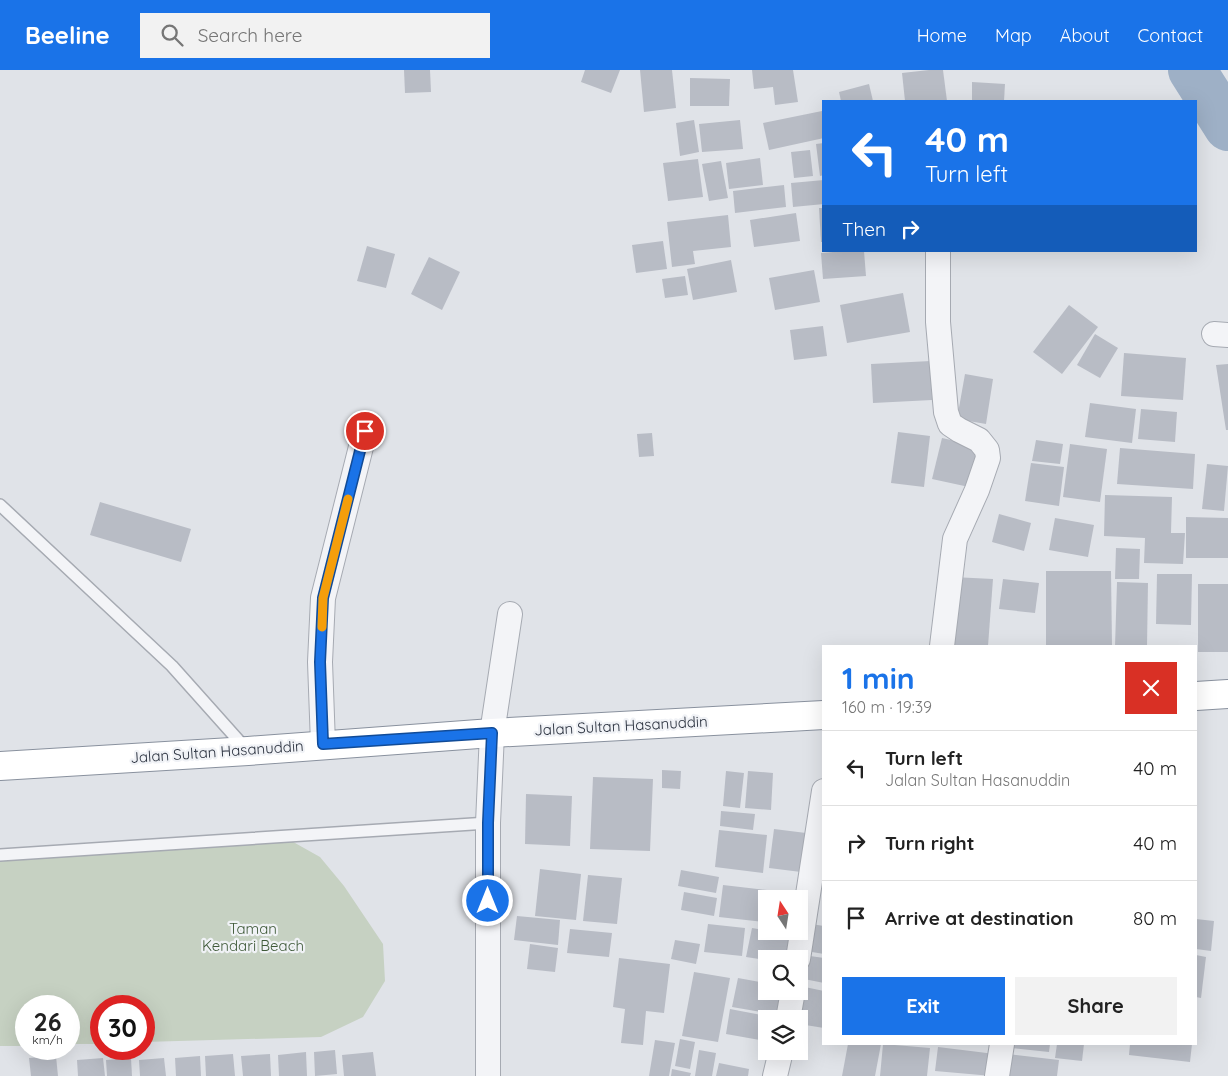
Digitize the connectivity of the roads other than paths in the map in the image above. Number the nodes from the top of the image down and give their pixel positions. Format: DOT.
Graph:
graph roads {
  1 [pos="938,252"];
  2 [pos="365,431"];
  3 [pos="0,505"];
  4 [pos="510,614"];
  5 [pos="942,645"];
  6 [pos="1228,694"];
  7 [pos="1197,696"];
  8 [pos="822,715"];
  9 [pos="492,733"];
  10 [pos="323,744"];
  11 [pos="248,751"];
  12 [pos="0,766"];
  13 [pos="822,804"];
  14 [pos="488,823"];
  15 [pos="0,855"];
  16 [pos="799,950"];
  17 [pos="1002,1045"];
  18 [pos="778,1060"];
  19 [pos="488,1076"];
  20 [pos="775,1076"];
  21 [pos="997,1076"];
  1 -- 5 [label="street"];
  2 -- 10 [label="street"];
  3 -- 11 [label="lane"];
  4 -- 9 [label="street"];
  6 -- 7 [label="highway"];
  8 -- 9 [label="highway, Jalan Sultan Hasanuddin"];
  9 -- 10 [label="highway, Jalan Sultan Hasanuddin"];
  9 -- 14 [label="street"];
  10 -- 11 [label="highway, Jalan Sultan Hasanuddin"];
  11 -- 12 [label="highway, Jalan Sultan Hasanuddin"];
  13 -- 16 [label="street"];
  14 -- 15 [label="lane"];
  14 -- 19 [label="street"];
  17 -- 21 [label="street"];
  18 -- 20 [label="street"];
}
